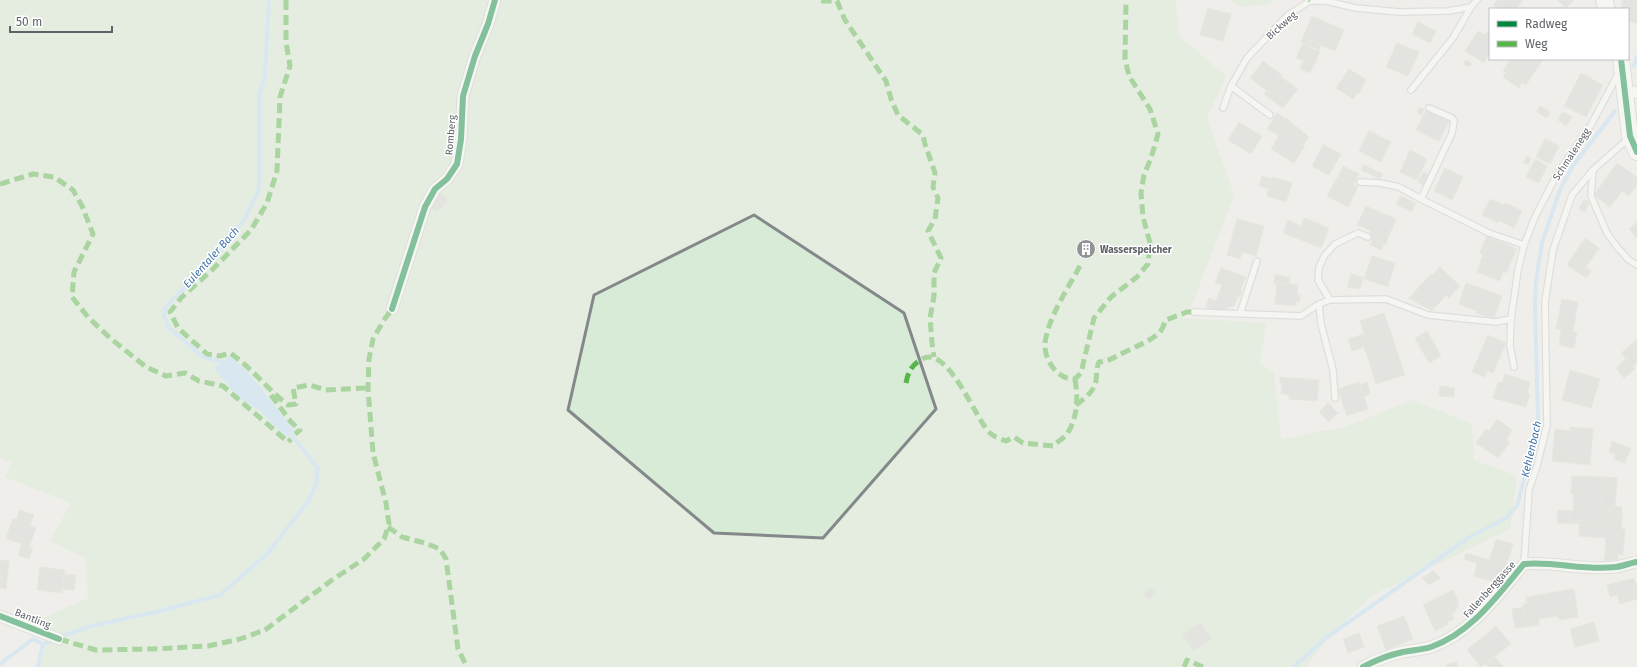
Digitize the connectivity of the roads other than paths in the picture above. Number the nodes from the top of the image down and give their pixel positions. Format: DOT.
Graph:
graph roads {
  1 [pos="495,0"];
  2 [pos="1477,0"];
  3 [pos="1471,7"];
  4 [pos="1622,62"];
  5 [pos="1231,86"];
  6 [pos="1411,90"];
  7 [pos="1631,93"];
  8 [pos="1223,108"];
  9 [pos="1429,108"];
  10 [pos="1270,115"];
  11 [pos="1630,136"];
  12 [pos="1637,152"];
  13 [pos="1593,170"];
  14 [pos="1360,182"];
  15 [pos="1421,200"];
  16 [pos="1368,237"];
  17 [pos="1524,245"];
  18 [pos="1257,261"];
  19 [pos="1637,265"];
  20 [pos="1330,300"];
  21 [pos="1319,304"];
  22 [pos="392,309"];
  23 [pos="1194,312"];
  24 [pos="1240,314"];
  25 [pos="1511,319"];
  26 [pos="1514,367"];
  27 [pos="1335,398"];
  28 [pos="1637,562"];
  29 [pos="1524,564"];
  30 [pos="0,616"];
  31 [pos="59,639"];
  32 [pos="1363,667"];
  1 -- 22 [label="street, Romberg"];
  2 -- 3 [label="lane"];
  3 -- 5 [label="lane, Bickweg"];
  3 -- 6 [label="lane"];
  4 -- 7 [label="street"];
  4 -- 17 [label="lane, Schmalenegg"];
  5 -- 8 [label="lane, Bickweg"];
  5 -- 10 [label="lane"];
  7 -- 11 [label="street"];
  9 -- 15 [label="lane"];
  11 -- 12 [label="street"];
  11 -- 13 [label="lane, Fallenberggasse"];
  13 -- 19 [label="lane"];
  13 -- 29 [label="lane, Fallenberggasse"];
  14 -- 15 [label="lane"];
  15 -- 17 [label="lane"];
  16 -- 20 [label="lane"];
  17 -- 25 [label="lane, Schmalenegg"];
  18 -- 24 [label="lane"];
  20 -- 21 [label="lane"];
  20 -- 25 [label="lane"];
  21 -- 24 [label="lane"];
  21 -- 27 [label="lane"];
  23 -- 24 [label="lane"];
  25 -- 26 [label="lane, Schmalenegg"];
  28 -- 29 [label="street, Fallenberggasse"];
  29 -- 32 [label="street, Fallenberggasse"];
  30 -- 31 [label="street, Bantling"];
}
